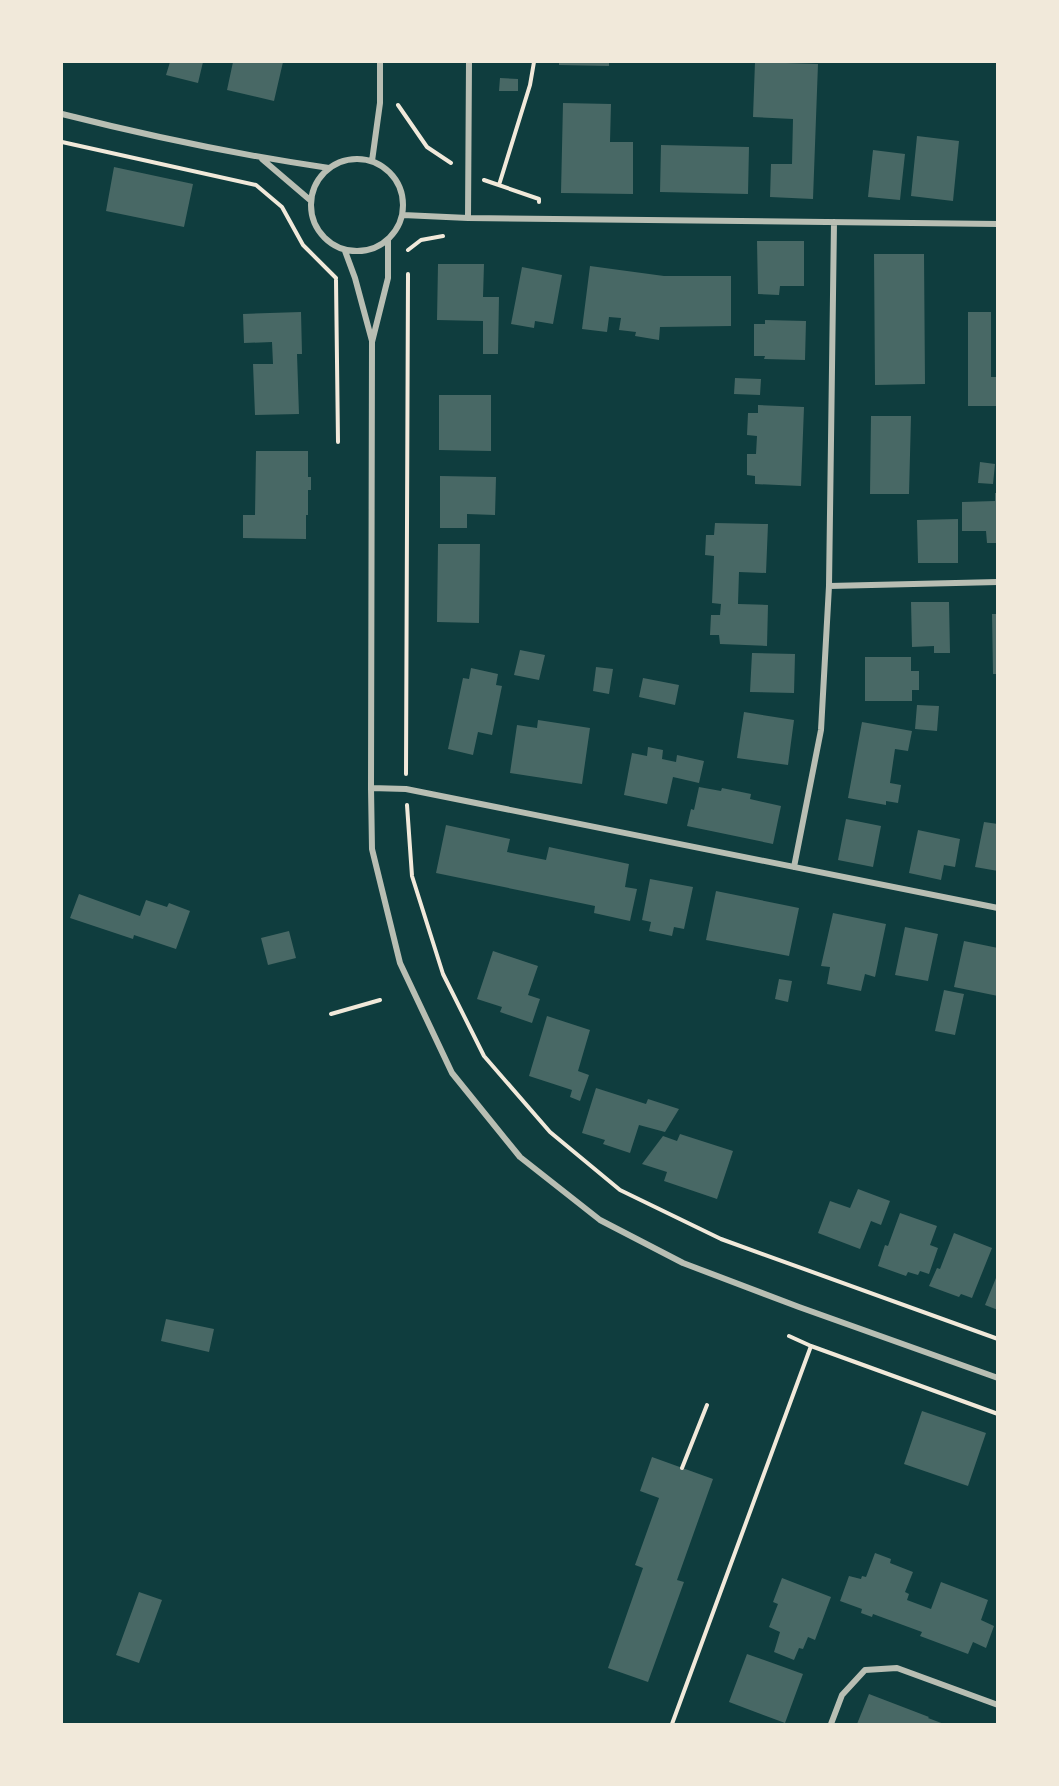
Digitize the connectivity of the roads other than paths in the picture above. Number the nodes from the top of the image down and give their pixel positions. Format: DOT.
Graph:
graph roads {
  1 [pos="380,62"];
  2 [pos="469,62"];
  3 [pos="62,114"];
  4 [pos="262,158"];
  5 [pos="372,161"];
  6 [pos="329,168"];
  7 [pos="310,200"];
  8 [pos="403,215"];
  9 [pos="468,218"];
  10 [pos="834,222"];
  11 [pos="998,224"];
  12 [pos="388,240"];
  13 [pos="345,251"];
  14 [pos="372,342"];
  15 [pos="998,582"];
  16 [pos="829,586"];
  17 [pos="371,788"];
  18 [pos="794,867"];
  19 [pos="998,908"];
  20 [pos="998,1378"];
  21 [pos="998,1705"];
  22 [pos="831,1725"];
  1 -- 5 [label="street"];
  2 -- 9 [label="street"];
  3 -- 4 [label="street"];
  4 -- 6 [label="street"];
  4 -- 7 [label="street"];
  5 -- 6 [label="street"];
  5 -- 8 [label="street"];
  6 -- 7 [label="street"];
  7 -- 13 [label="street"];
  8 -- 9 [label="street"];
  8 -- 12 [label="street"];
  9 -- 10 [label="street"];
  10 -- 11 [label="street"];
  10 -- 16 [label="street"];
  12 -- 13 [label="street"];
  12 -- 14 [label="street"];
  13 -- 14 [label="street"];
  14 -- 17 [label="street"];
  15 -- 16 [label="street"];
  16 -- 18 [label="street"];
  17 -- 18 [label="street"];
  17 -- 20 [label="street"];
  18 -- 19 [label="street"];
  21 -- 22 [label="street"];
}
